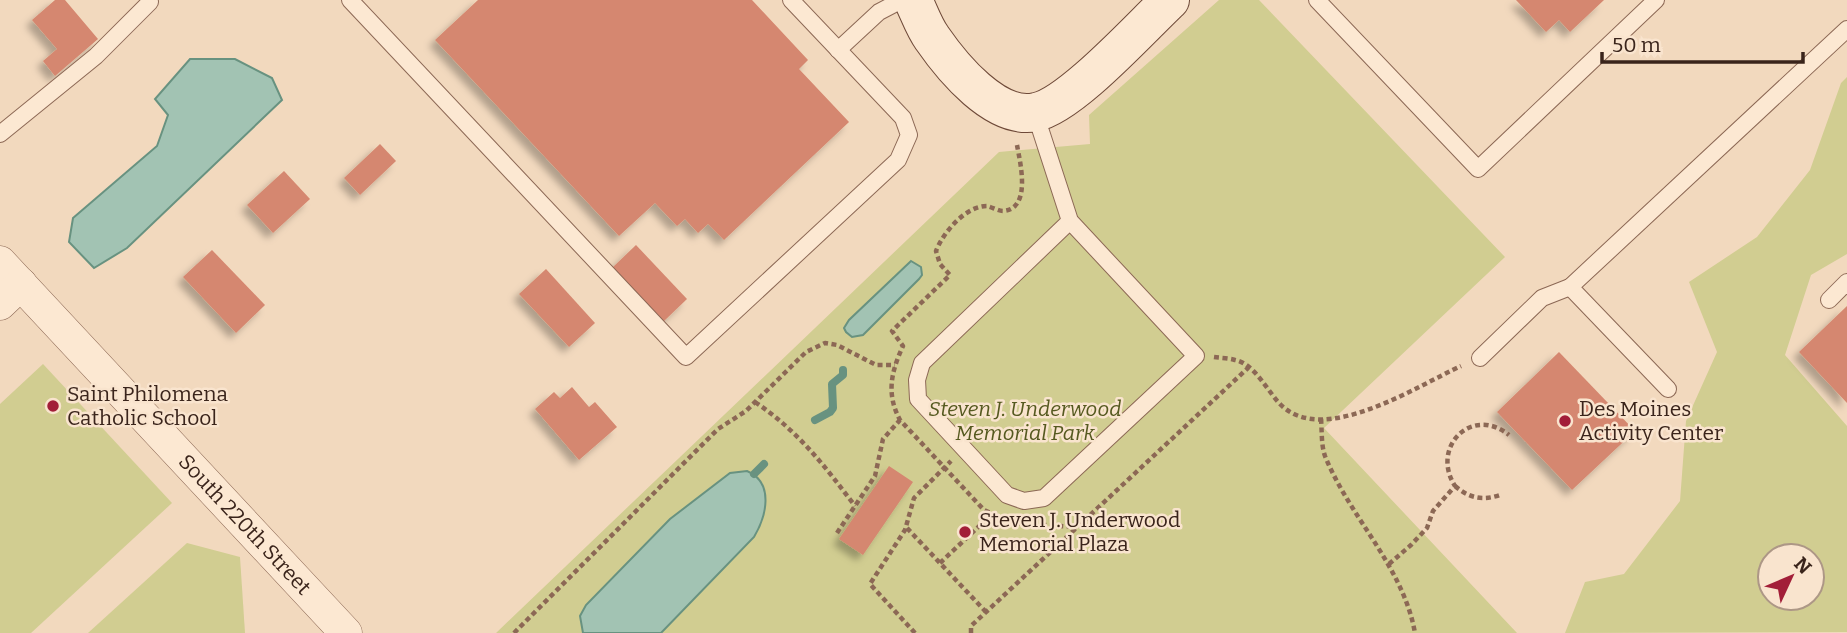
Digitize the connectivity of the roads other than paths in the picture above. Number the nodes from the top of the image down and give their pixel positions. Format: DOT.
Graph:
graph roads {
  1 [pos="350,0"];
  2 [pos="791,0"];
  3 [pos="902,0"];
  4 [pos="913,0"];
  5 [pos="1170,0"];
  6 [pos="1317,0"];
  7 [pos="1656,0"];
  8 [pos="150,2"];
  9 [pos="1847,29"];
  10 [pos="838,50"];
  11 [pos="1026,126"];
  12 [pos="0,134"];
  13 [pos="1070,221"];
  14 [pos="1847,282"];
  15 [pos="7,283"];
  16 [pos="1570,287"];
  17 [pos="1829,300"];
  18 [pos="1480,358"];
  19 [pos="1668,389"];
  20 [pos="346,633"];
  1 -- 10 [label="lane"];
  2 -- 10 [label="lane"];
  3 -- 10 [label="lane"];
  4 -- 11 [label="street"];
  5 -- 11 [label="street"];
  6 -- 7 [label="lane"];
  8 -- 12 [label="lane"];
  9 -- 16 [label="lane"];
  11 -- 13 [label="lane"];
  13 -- 13 [label="lane"];
  14 -- 17 [label="lane"];
  15 -- 20 [label="street, South 220th Street"];
  16 -- 18 [label="lane"];
  16 -- 19 [label="lane"];
}
